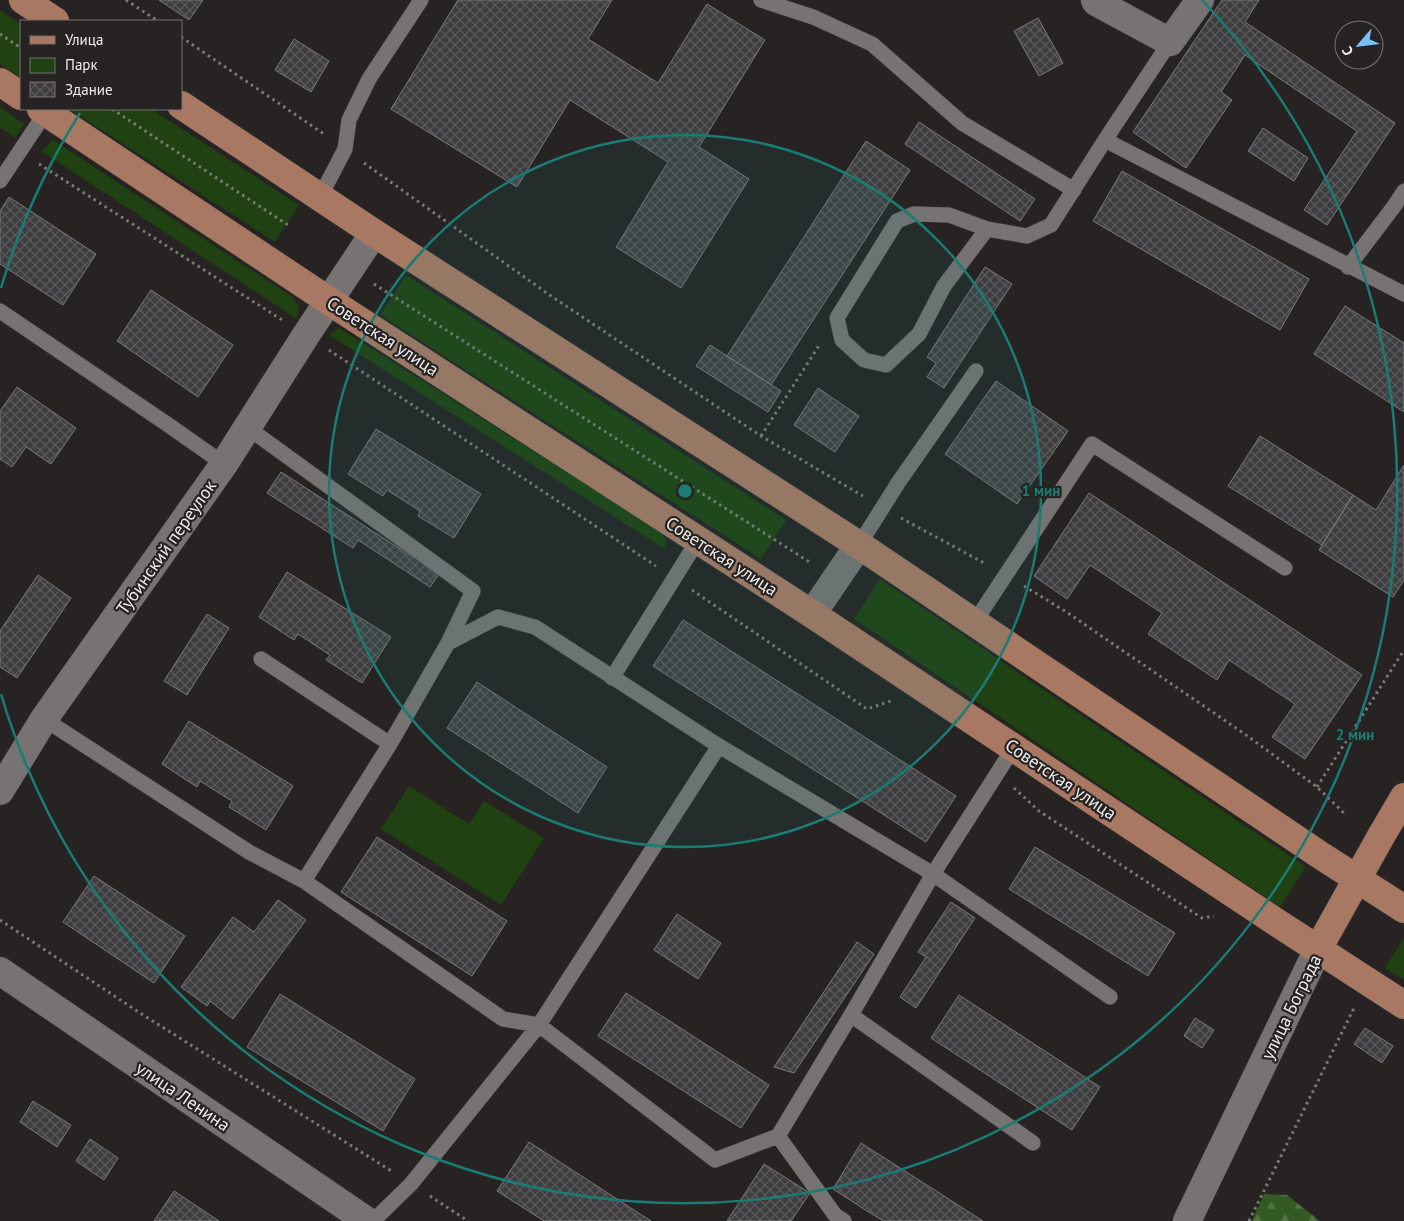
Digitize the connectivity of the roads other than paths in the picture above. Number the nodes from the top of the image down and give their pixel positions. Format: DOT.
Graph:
graph roads {
  1 [pos="23,0"];
  2 [pos="421,0"];
  3 [pos="761,0"];
  4 [pos="1095,0"];
  5 [pos="1200,0"];
  6 [pos="53,20"];
  7 [pos="1170,42"];
  8 [pos="0,82"];
  9 [pos="20,95"];
  10 [pos="182,106"];
  11 [pos="43,110"];
  12 [pos="1105,140"];
  13 [pos="19,151"];
  14 [pos="0,167"];
  15 [pos="0,181"];
  16 [pos="1074,190"];
  17 [pos="1404,191"];
  18 [pos="320,198"];
  19 [pos="987,229"];
  20 [pos="374,233"];
  21 [pos="1348,267"];
  22 [pos="1404,294"];
  23 [pos="329,301"];
  24 [pos="0,311"];
  25 [pos="976,371"];
  26 [pos="248,428"];
  27 [pos="224,464"];
  28 [pos="698,540"];
  29 [pos="859,545"];
  30 [pos="1285,568"];
  31 [pos="812,614"];
  32 [pos="974,623"];
  33 [pos="448,643"];
  34 [pos="262,658"];
  35 [pos="612,678"];
  36 [pos="44,719"];
  37 [pos="390,744"];
  38 [pos="720,746"];
  39 [pos="1014,747"];
  40 [pos="1,789"];
  41 [pos="1404,797"];
  42 [pos="933,874"];
  43 [pos="1358,879"];
  44 [pos="304,881"];
  45 [pos="1404,909"];
  46 [pos="1318,949"];
  47 [pos="0,971"];
  48 [pos="1110,997"];
  49 [pos="1404,1004"];
  50 [pos="851,1015"];
  51 [pos="539,1025"];
  52 [pos="778,1136"];
  53 [pos="1033,1143"];
  54 [pos="367,1221"];
  55 [pos="373,1221"];
  56 [pos="844,1221"];
  57 [pos="1187,1221"];
  1 -- 6 [label="main road"];
  2 -- 18 [label="lane"];
  3 -- 16 [label="lane"];
  4 -- 7 [label="street"];
  5 -- 7 [label="street"];
  7 -- 12 [label="lane"];
  8 -- 9 [label="main road"];
  10 -- 18 [label="main road"];
  11 -- 13 [label="lane"];
  11 -- 23 [label="main road, Советская улица"];
  12 -- 16 [label="lane"];
  12 -- 21 [label="lane"];
  13 -- 14 [label="lane"];
  13 -- 15 [label="lane"];
  16 -- 19 [label="lane"];
  17 -- 21 [label="lane"];
  18 -- 20 [label="main road"];
  19 -- 19 [label="lane"];
  20 -- 23 [label="street, Тубинский переулок"];
  20 -- 29 [label="main road"];
  21 -- 22 [label="lane"];
  23 -- 26 [label="street, Тубинский переулок"];
  23 -- 28 [label="main road, Советская улица"];
  24 -- 27 [label="lane"];
  25 -- 29 [label="lane"];
  26 -- 27 [label="street, Тубинский переулок"];
  26 -- 33 [label="lane"];
  27 -- 36 [label="street, Тубинский переулок"];
  28 -- 31 [label="main road, Советская улица"];
  28 -- 35 [label="lane"];
  29 -- 31 [label="street"];
  29 -- 32 [label="main road"];
  30 -- 32 [label="lane"];
  31 -- 39 [label="main road, Советская улица"];
  32 -- 43 [label="main road"];
  33 -- 35 [label="lane"];
  33 -- 37 [label="lane"];
  34 -- 37 [label="lane"];
  35 -- 38 [label="lane"];
  36 -- 40 [label="street, Тубинский переулок"];
  36 -- 44 [label="lane"];
  37 -- 44 [label="lane"];
  38 -- 42 [label="lane"];
  38 -- 51 [label="lane"];
  39 -- 42 [label="lane"];
  39 -- 46 [label="main road, Советская улица"];
  41 -- 43 [label="main road, улица Бограда"];
  42 -- 48 [label="lane"];
  42 -- 50 [label="lane"];
  43 -- 45 [label="main road"];
  43 -- 46 [label="main road, улица Бограда"];
  44 -- 51 [label="lane"];
  46 -- 49 [label="main road, Советская улица"];
  46 -- 57 [label="street, улица Бограда"];
  47 -- 54 [label="street, улица Ленина"];
  50 -- 52 [label="lane"];
  50 -- 53 [label="lane"];
  51 -- 52 [label="lane"];
  51 -- 55 [label="lane"];
  52 -- 56 [label="lane"];
}
